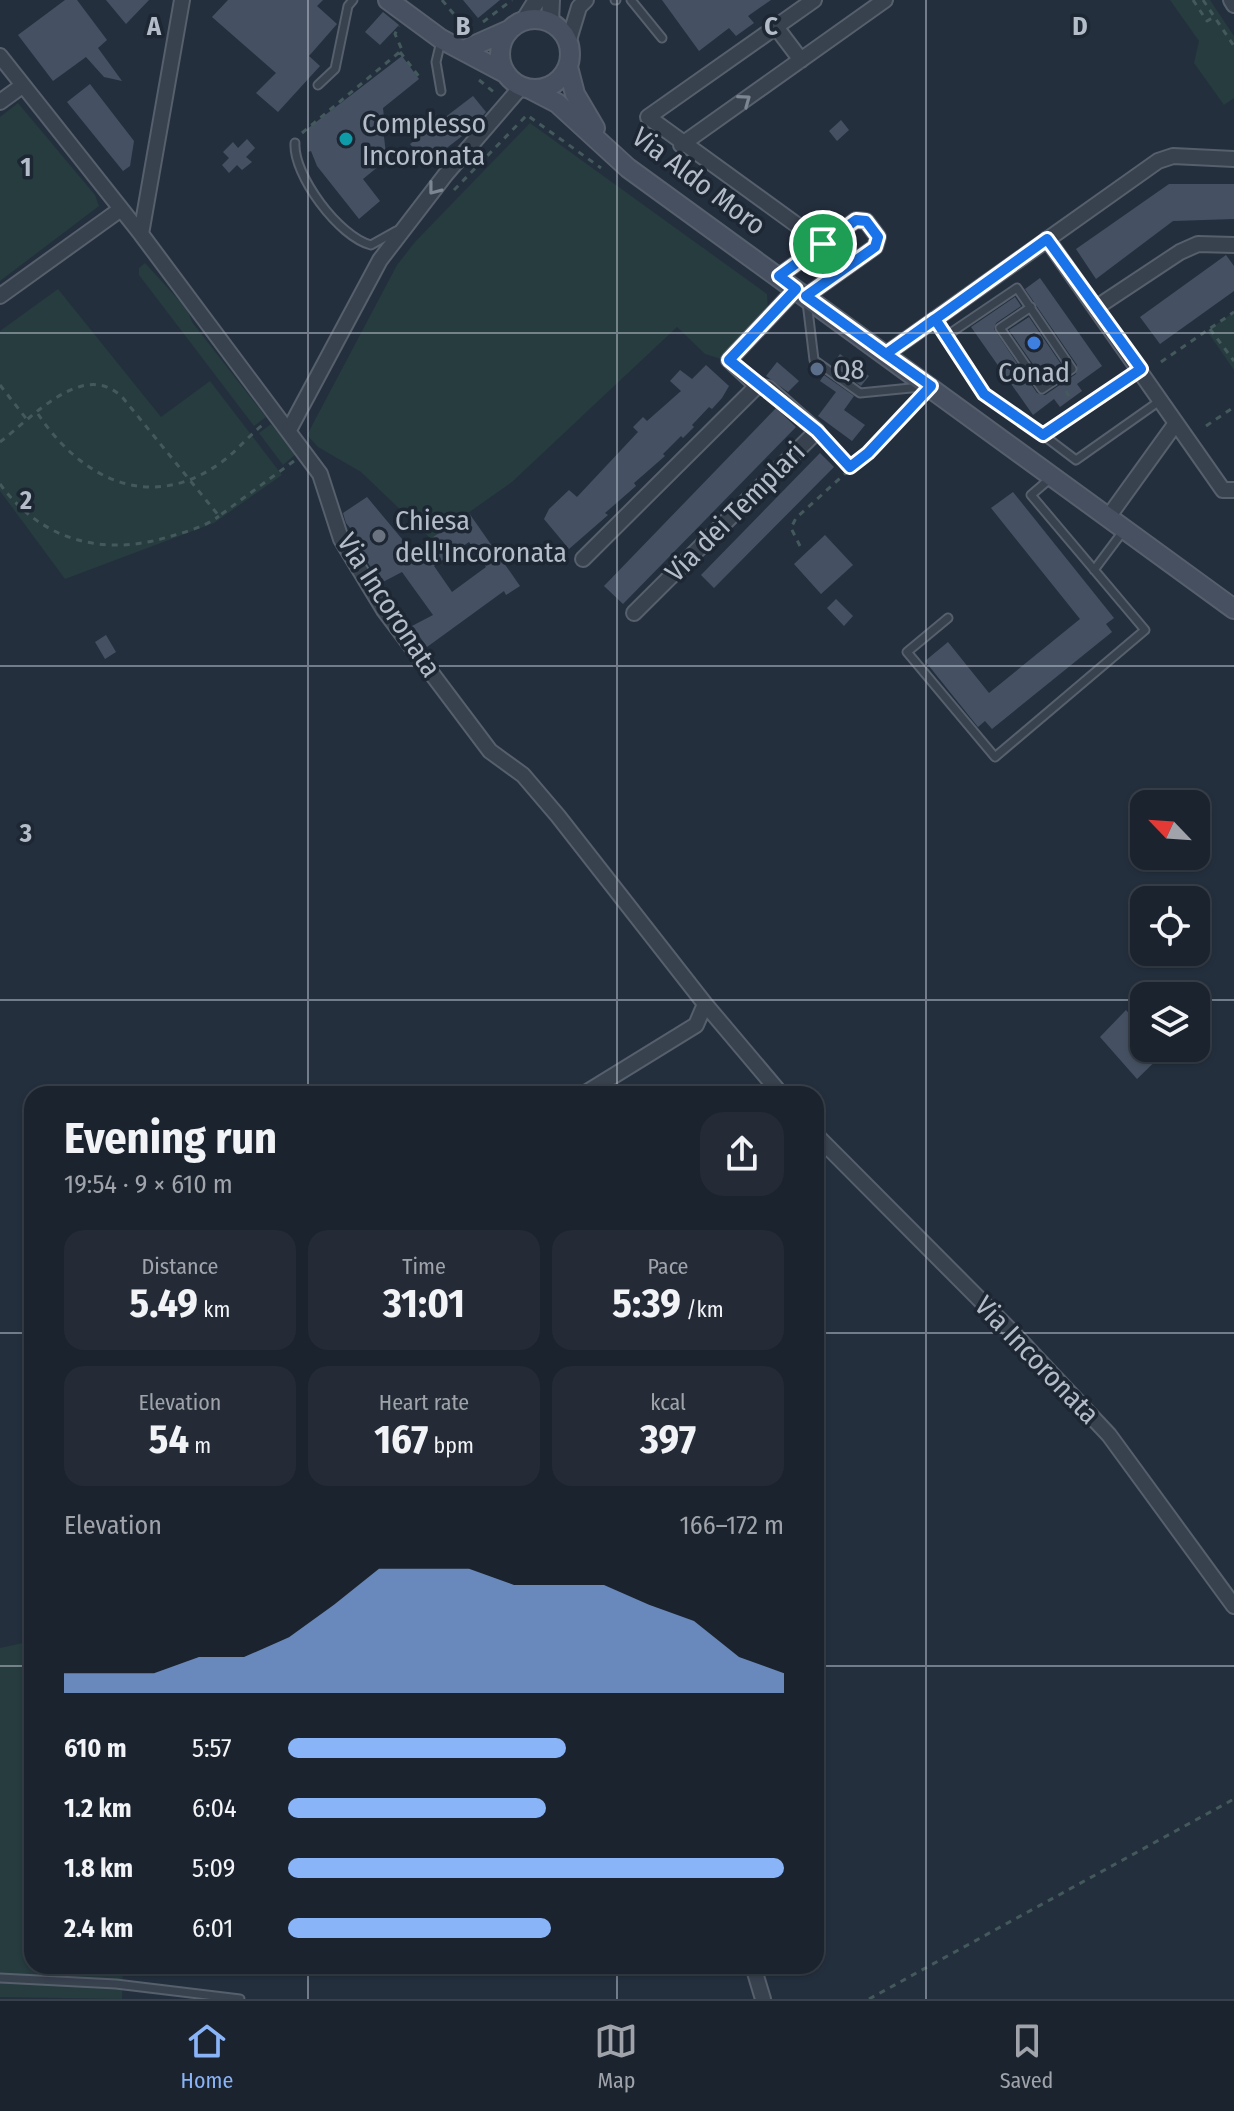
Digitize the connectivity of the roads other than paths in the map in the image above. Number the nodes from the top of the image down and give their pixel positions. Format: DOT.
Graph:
graph roads {
  1 [pos="182,0"];
  2 [pos="388,0"];
  3 [pos="537,0"];
  4 [pos="551,0"];
  5 [pos="586,0"];
  6 [pos="631,0"];
  7 [pos="814,0"];
  8 [pos="885,0"];
  9 [pos="350,3"];
  10 [pos="550,22"];
  11 [pos="517,25"];
  12 [pos="776,27"];
  13 [pos="662,38"];
  14 [pos="441,39"];
  15 [pos="467,41"];
  16 [pos="568,43"];
  17 [pos="0,56"];
  18 [pos="801,60"];
  19 [pos="568,67"];
  20 [pos="505,73"];
  21 [pos="318,85"];
  22 [pos="22,86"];
  23 [pos="526,88"];
  24 [pos="441,91"];
  25 [pos="0,102"];
  26 [pos="295,143"];
  27 [pos="605,144"];
  28 [pos="681,145"];
  29 [pos="1234,159"];
  30 [pos="121,209"];
  31 [pos="413,217"];
  32 [pos="141,234"];
  33 [pos="1047,239"];
  34 [pos="823,244"];
  35 [pos="367,245"];
  36 [pos="1234,245"];
  37 [pos="380,260"];
  38 [pos="779,276"];
  39 [pos="801,293"];
  40 [pos="0,296"];
  41 [pos="1031,307"];
  42 [pos="1097,307"];
  43 [pos="935,319"];
  44 [pos="946,336"];
  45 [pos="886,354"];
  46 [pos="1141,369"];
  47 [pos="757,386"];
  48 [pos="926,392"];
  49 [pos="1161,400"];
  50 [pos="1176,423"];
  51 [pos="289,430"];
  52 [pos="1043,435"];
  53 [pos="1054,476"];
  54 [pos="1233,491"];
  55 [pos="1109,516"];
  56 [pos="1126,528"];
  57 [pos="583,559"];
  58 [pos="1094,570"];
  59 [pos="1231,605"];
  60 [pos="634,613"];
  61 [pos="948,618"];
  62 [pos="705,1004"];
  63 [pos="597,1086"];
  64 [pos="774,1086"];
  65 [pos="824,1143"];
  66 [pos="1234,1606"];
  67 [pos="755,1974"];
  68 [pos="0,1978"];
  69 [pos="240,1999"];
  70 [pos="763,1999"];
  1 -- 32 [label="street"];
  2 -- 14 [label="main road"];
  3 -- 11 [label="street"];
  4 -- 10 [label="street"];
  5 -- 16 [label="street"];
  6 -- 13 [label="lane"];
  7 -- 12 [label="street"];
  8 -- 18 [label="street"];
  9 -- 21 [label="lane"];
  10 -- 11 [label="main road"];
  10 -- 16 [label="main road"];
  11 -- 15 [label="main road"];
  11 -- 20 [label="main road"];
  12 -- 18 [label="street"];
  12 -- 28 [label="street"];
  14 -- 15 [label="main road"];
  14 -- 24 [label="lane"];
  15 -- 20 [label="main road"];
  16 -- 19 [label="main road"];
  17 -- 22 [label="street, Via Incoronata"];
  28 -- 18 [label="street, one-way"];
  19 -- 23 [label="main road"];
  19 -- 27 [label="main road, Via Aldo Moro"];
  20 -- 23 [label="main road"];
  22 -- 25 [label="street"];
  22 -- 30 [label="street, Via Incoronata"];
  23 -- 27 [label="main road, Via Aldo Moro"];
  23 -- 31 [label="street, one-way"];
  26 -- 35 [label="lane"];
  27 -- 38 [label="main road, Via Aldo Moro"];
  28 -- 34 [label="street"];
  29 -- 33 [label="street"];
  30 -- 32 [label="street, Via Incoronata"];
  30 -- 40 [label="street"];
  31 -- 35 [label="lane"];
  31 -- 37 [label="street"];
  32 -- 51 [label="street, Via Incoronata"];
  33 -- 42 [label="street"];
  33 -- 43 [label="street"];
  34 -- 38 [label="street"];
  34 -- 39 [label="street"];
  35 -- 37 [label="lane"];
  36 -- 42 [label="street"];
  37 -- 51 [label="street"];
  38 -- 39 [label="main road, Via Aldo Moro"];
  39 -- 45 [label="main road, Via Aldo Moro"];
  39 -- 47 [label="street, Via dei Templari"];
  39 -- 48 [label="lane"];
  41 -- 41 [label="lane"];
  41 -- 44 [label="lane"];
  42 -- 46 [label="street"];
  43 -- 44 [label="lane"];
  43 -- 45 [label="street"];
  44 -- 52 [label="lane"];
  45 -- 48 [label="main road, Via Aldo Moro"];
  46 -- 49 [label="street"];
  46 -- 52 [label="lane"];
  47 -- 57 [label="street"];
  47 -- 60 [label="street, Via dei Templari"];
  48 -- 53 [label="main road, Via Aldo Moro"];
  49 -- 50 [label="street"];
  49 -- 52 [label="lane"];
  50 -- 54 [label="street"];
  50 -- 55 [label="street"];
  51 -- 62 [label="street, Via Incoronata"];
  53 -- 55 [label="main road, Via Aldo Moro"];
  53 -- 58 [label="lane"];
  55 -- 56 [label="main road, Via Aldo Moro"];
  56 -- 58 [label="lane"];
  56 -- 59 [label="main road, Via Aldo Moro"];
  58 -- 61 [label="lane"];
  62 -- 63 [label="street"];
  62 -- 64 [label="street, Via Incoronata"];
  65 -- 66 [label="street, Via Incoronata"];
  67 -- 70 [label="street"];
  68 -- 69 [label="lane"];
}
